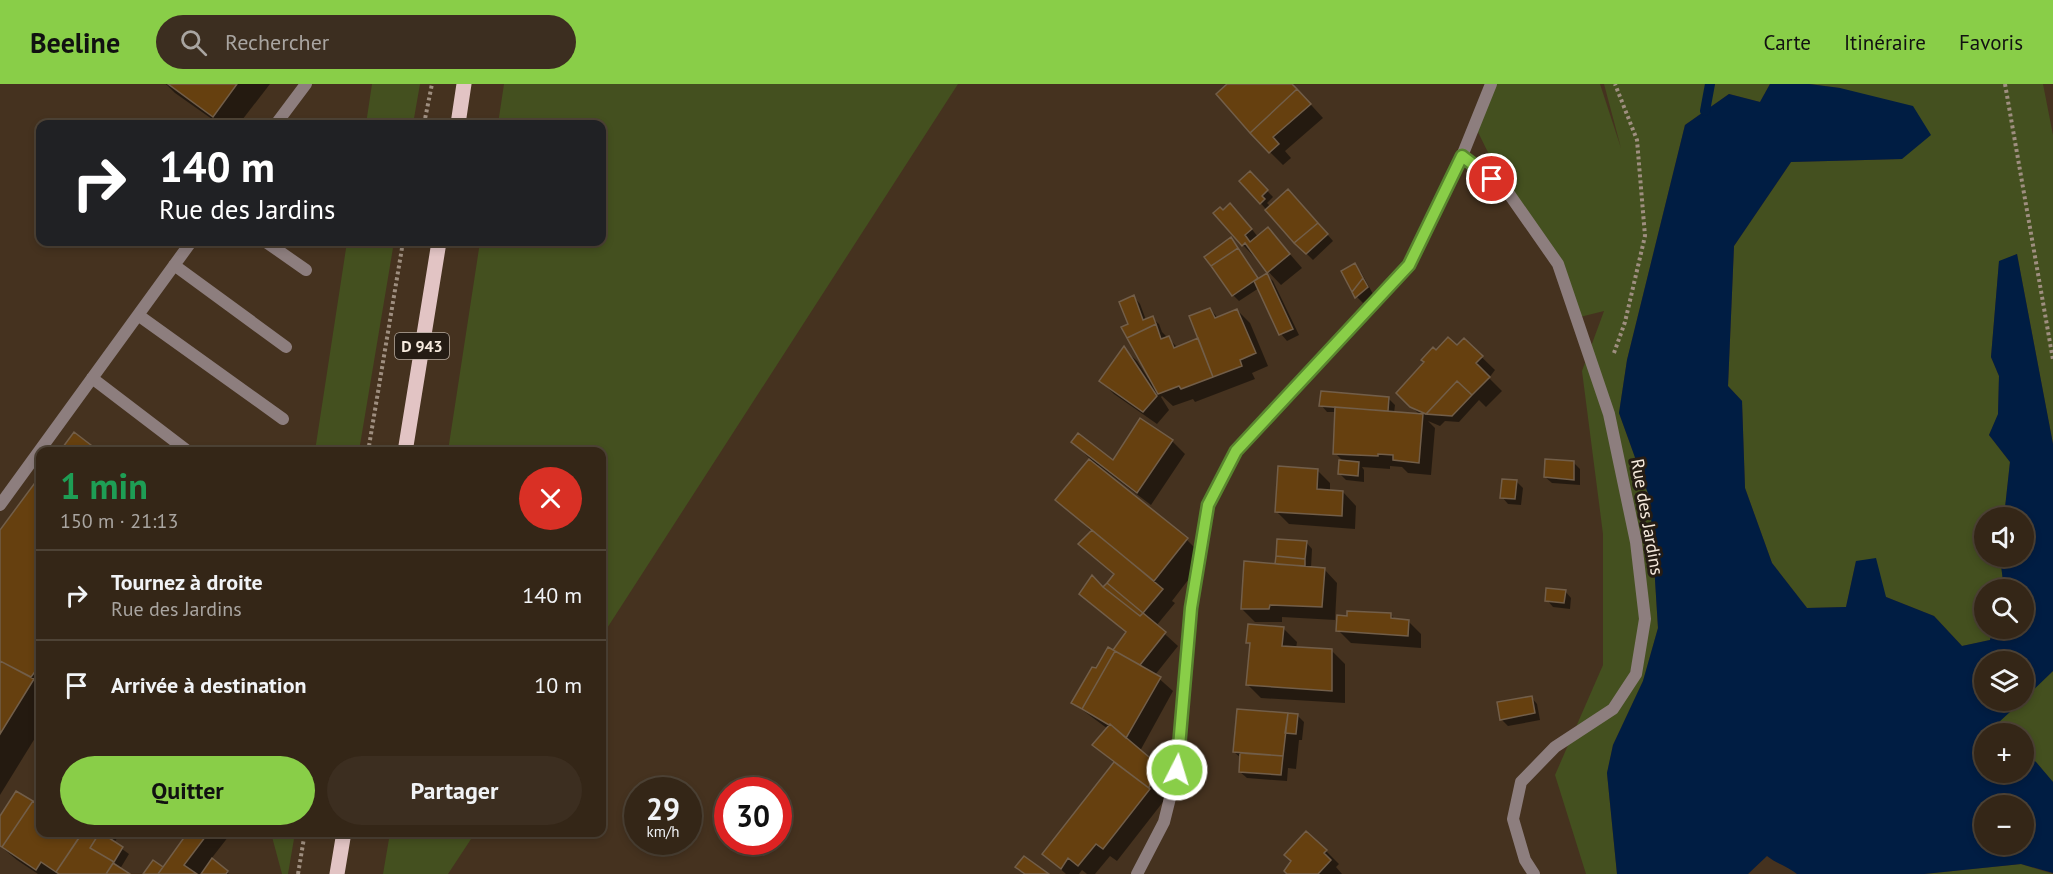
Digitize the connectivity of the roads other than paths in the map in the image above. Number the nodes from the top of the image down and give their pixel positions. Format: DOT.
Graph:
graph roads {
  1 [pos="306,84"];
  2 [pos="464,84"];
  3 [pos="1491,84"];
  4 [pos="279,120"];
  5 [pos="459,120"];
  6 [pos="1462,156"];
  7 [pos="188,246"];
  8 [pos="272,246"];
  9 [pos="438,246"];
  10 [pos="174,265"];
  11 [pos="306,270"];
  12 [pos="138,315"];
  13 [pos="286,347"];
  14 [pos="92,378"];
  15 [pos="283,418"];
  16 [pos="42,447"];
  17 [pos="182,447"];
  18 [pos="406,447"];
  19 [pos="36,455"];
  20 [pos="0,505"];
  21 [pos="343,837"];
  22 [pos="338,872"];
  23 [pos="1137,874"];
  24 [pos="1534,874"];
  1 -- 4 [label="street"];
  2 -- 5 [label="main road"];
  3 -- 6 [label="street"];
  6 -- 23 [label="street"];
  6 -- 24 [label="street, Rue des Jardins"];
  7 -- 10 [label="street"];
  8 -- 11 [label="street"];
  9 -- 18 [label="main road, D 943"];
  10 -- 12 [label="street"];
  10 -- 13 [label="street"];
  12 -- 14 [label="street"];
  12 -- 15 [label="street"];
  14 -- 16 [label="street"];
  14 -- 17 [label="street"];
  19 -- 20 [label="street"];
  21 -- 22 [label="main road"];
}
